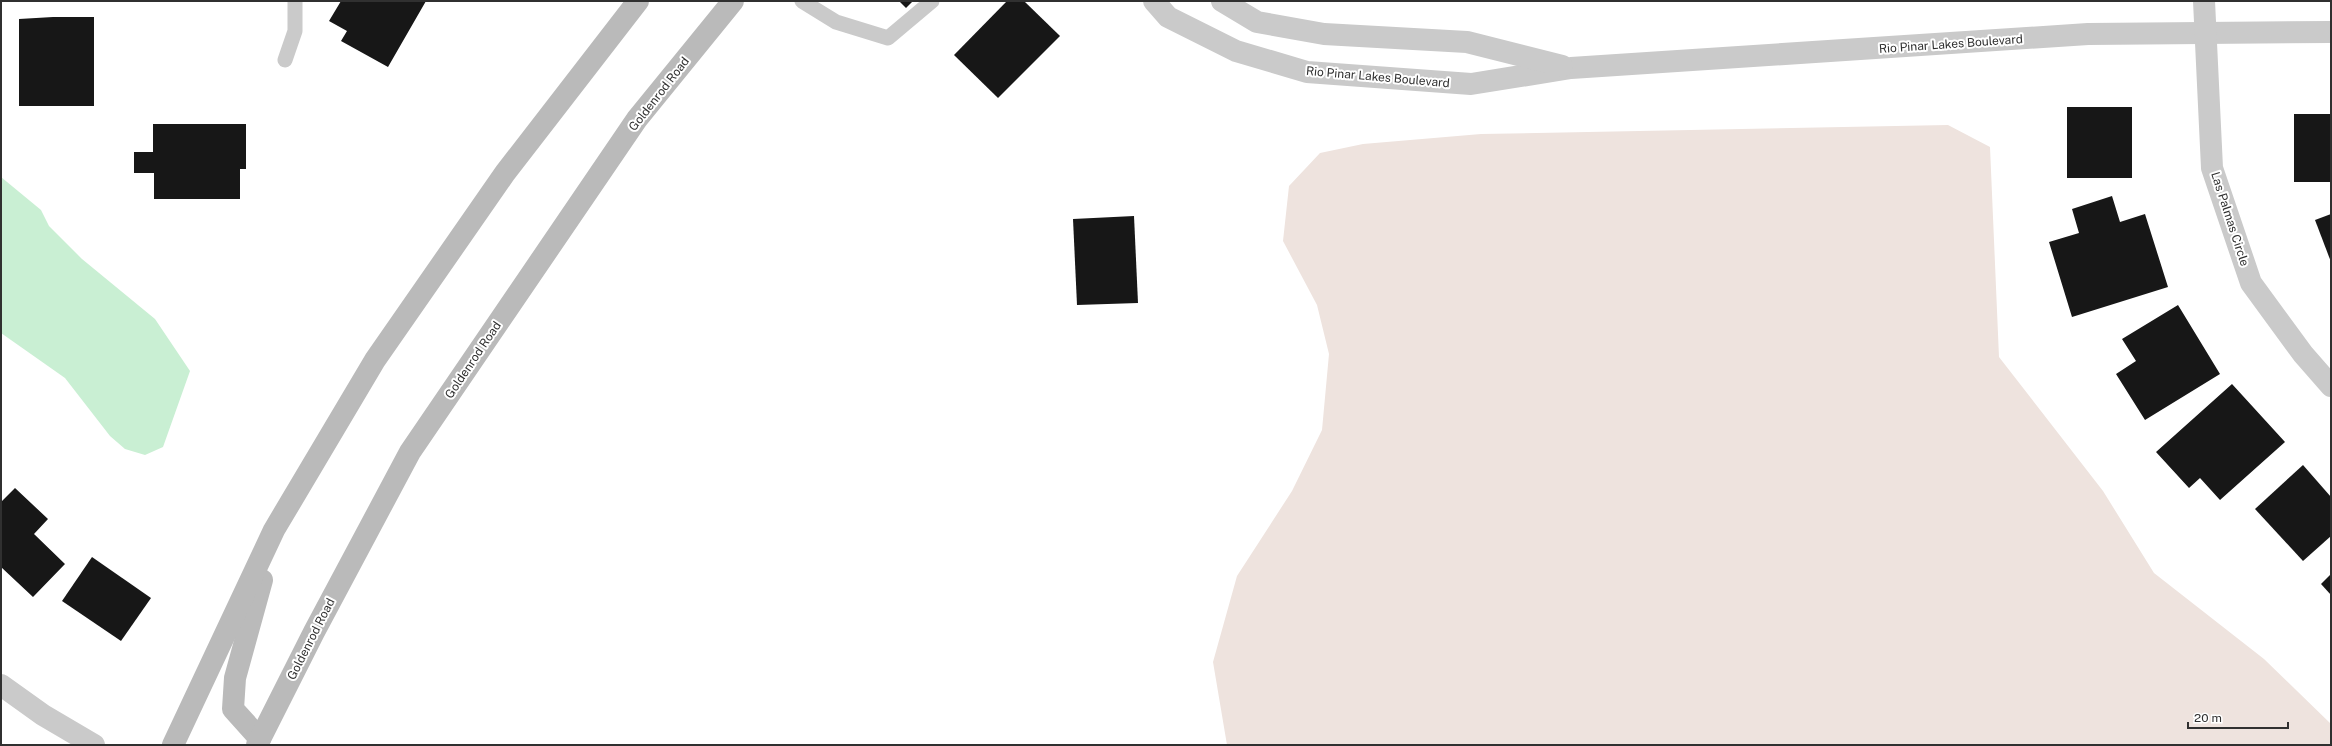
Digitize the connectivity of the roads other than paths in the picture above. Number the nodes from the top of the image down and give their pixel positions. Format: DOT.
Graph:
graph roads {
  1 [pos="295,1"];
  2 [pos="638,1"];
  3 [pos="732,1"];
  4 [pos="802,1"];
  5 [pos="932,1"];
  6 [pos="1154,1"];
  7 [pos="1222,1"];
  8 [pos="2204,1"];
  9 [pos="2204,32"];
  10 [pos="2331,32"];
  11 [pos="285,60"];
  12 [pos="1571,68"];
  13 [pos="2331,386"];
  14 [pos="274,530"];
  15 [pos="1,685"];
  16 [pos="258,742"];
  17 [pos="94,745"];
  18 [pos="173,745"];
  1 -- 11 [label="lane"];
  2 -- 14 [label="main road"];
  3 -- 16 [label="main road, Goldenrod Road"];
  4 -- 5 [label="lane"];
  6 -- 12 [label="street, Rio Pinar Lakes Boulevard"];
  7 -- 12 [label="street, Rio Pinar Lakes Boulevard"];
  8 -- 9 [label="street, Las Palmas Circle"];
  9 -- 10 [label="street, Rio Pinar Lakes Boulevard"];
  9 -- 12 [label="street, Rio Pinar Lakes Boulevard"];
  9 -- 13 [label="street, Las Palmas Circle"];
  14 -- 16 [label="main road"];
  14 -- 18 [label="main road"];
  15 -- 17 [label="street"];
}
